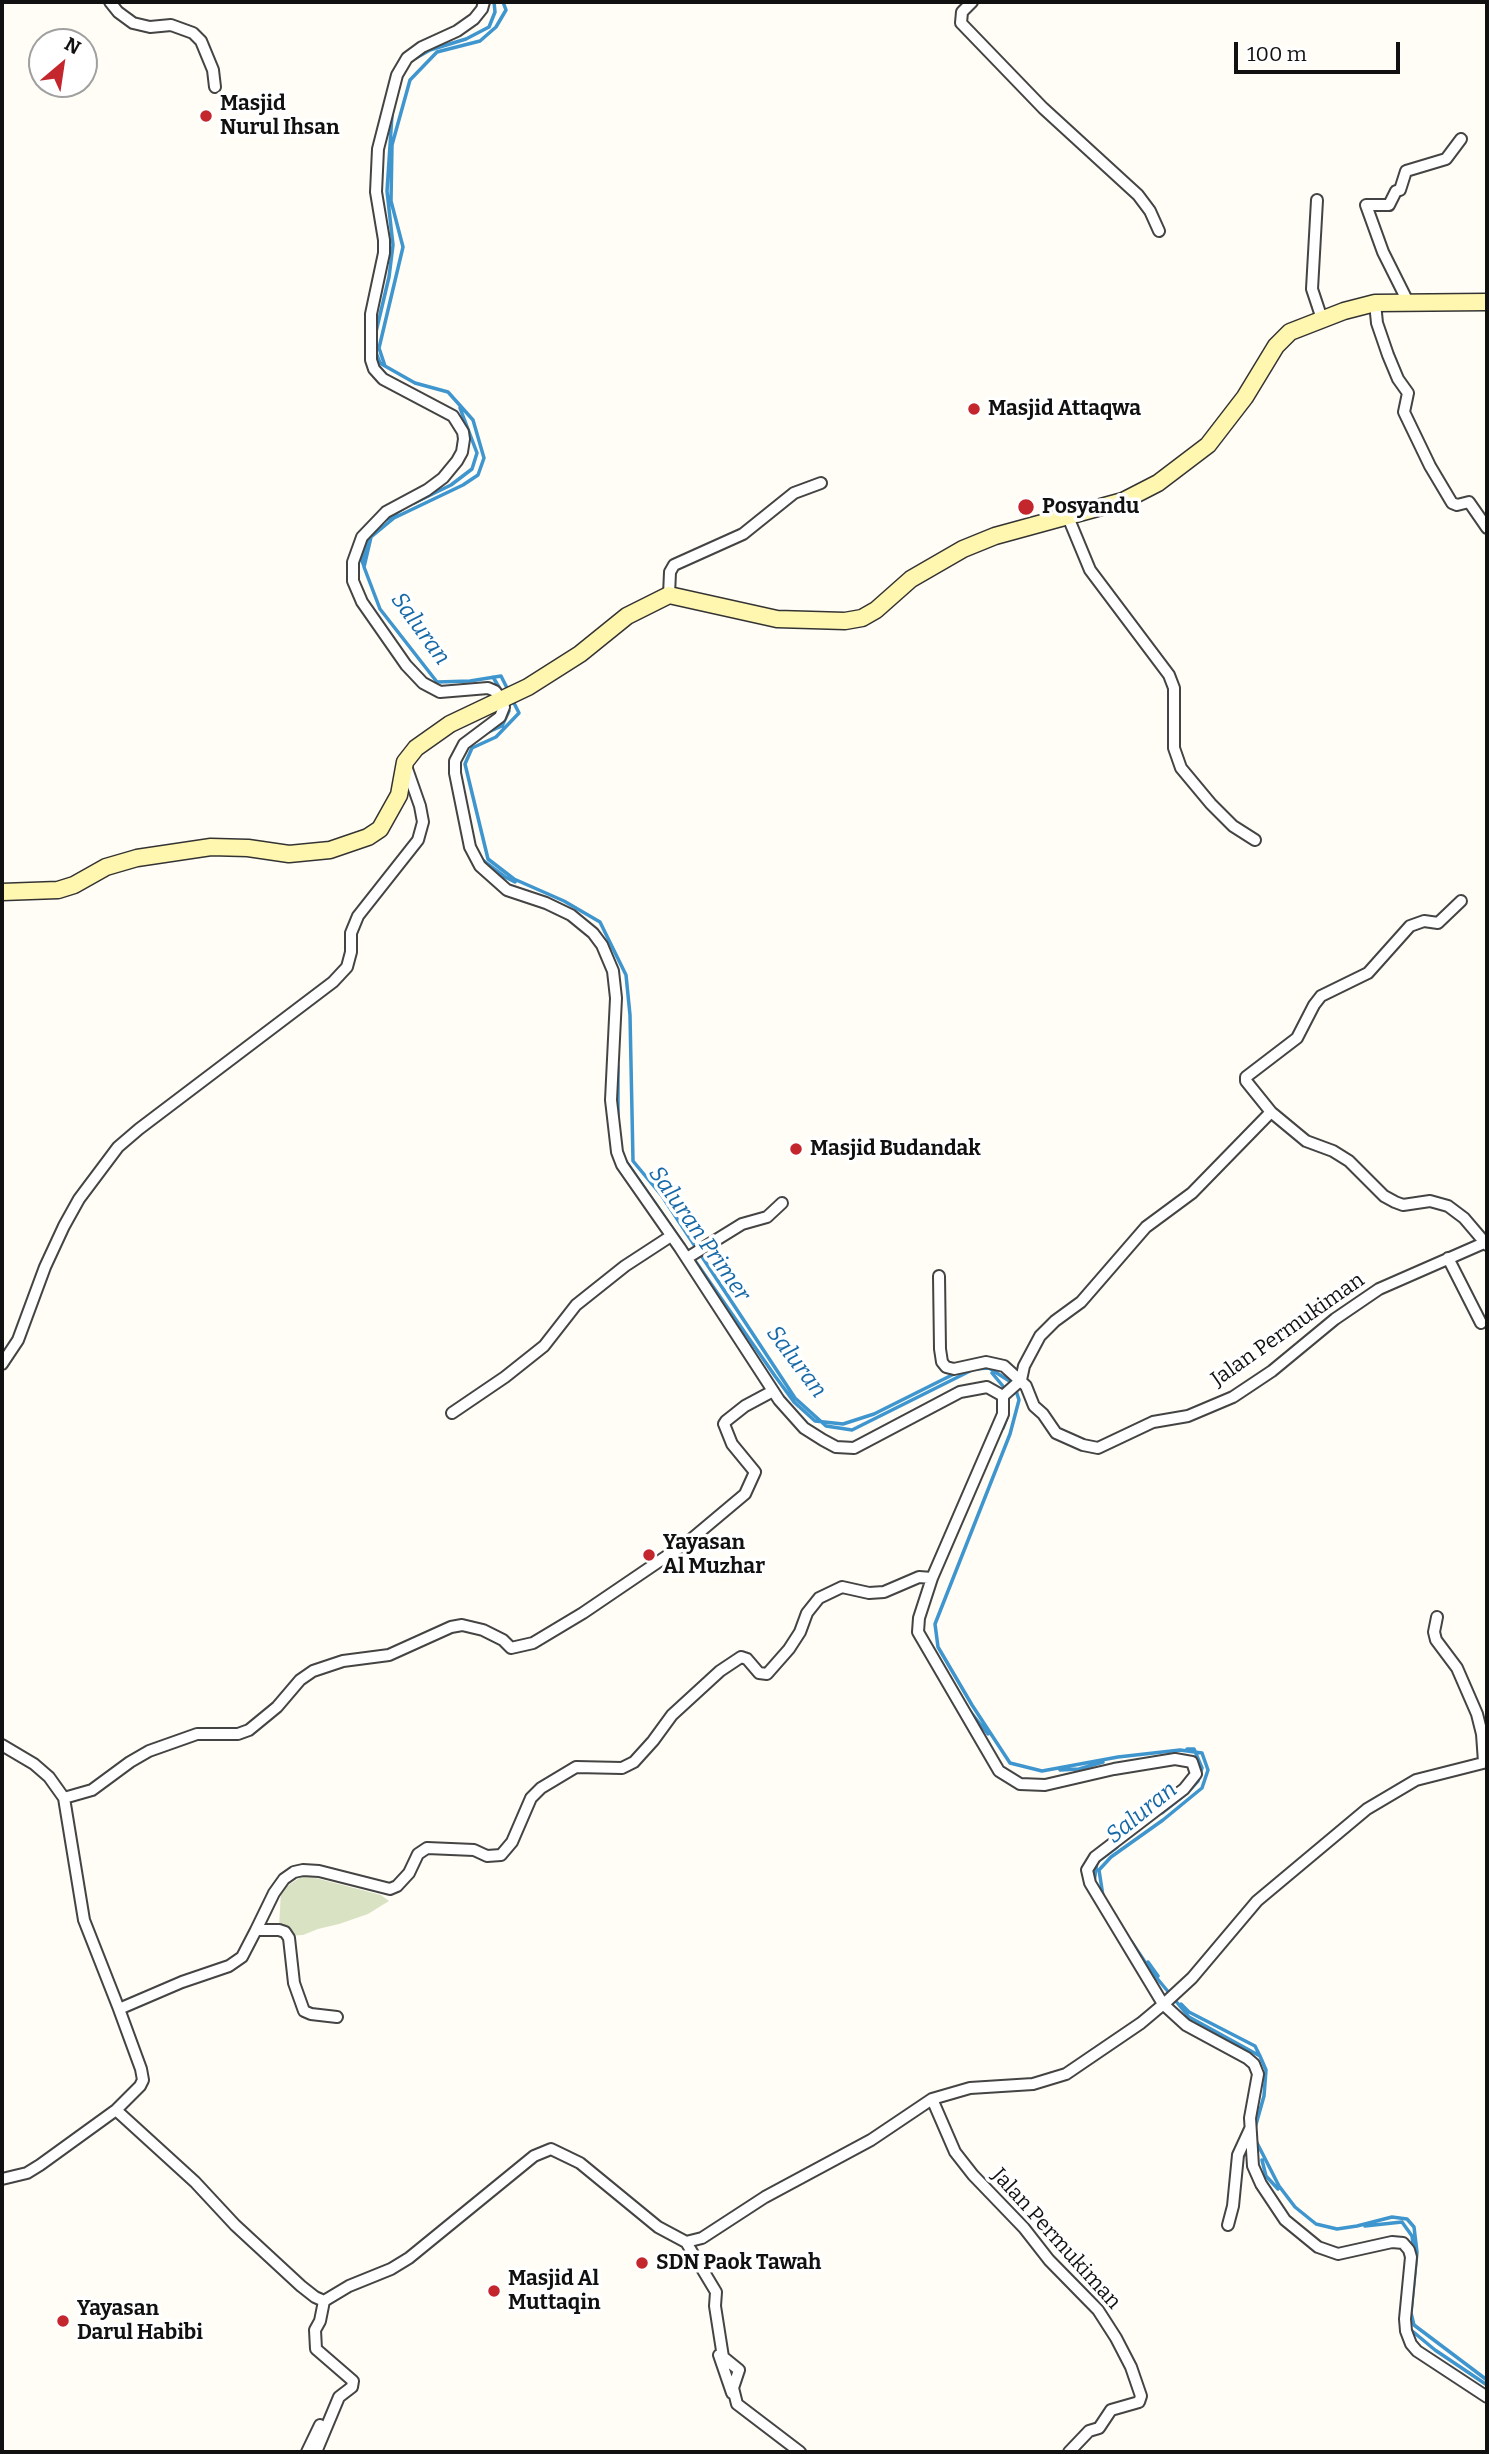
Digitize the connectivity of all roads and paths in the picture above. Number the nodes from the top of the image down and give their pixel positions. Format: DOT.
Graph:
graph roads {
  1 [pos="110,2"];
  2 [pos="484,2"];
  3 [pos="972,2"];
  4 [pos="215,87"];
  5 [pos="1461,139"];
  6 [pos="1317,200"];
  7 [pos="1159,230"];
  8 [pos="1408,302"];
  9 [pos="1487,302"];
  10 [pos="1375,303"];
  11 [pos="1322,319"];
  12 [pos="821,483"];
  13 [pos="1068,517"];
  14 [pos="1487,528"];
  15 [pos="669,595"];
  16 [pos="503,698"];
  17 [pos="404,762"];
  18 [pos="1255,840"];
  19 [pos="2,892"];
  20 [pos="1461,901"];
  21 [pos="1271,1112"];
  22 [pos="782,1203"];
  23 [pos="671,1236"];
  24 [pos="1486,1244"];
  25 [pos="690,1257"];
  26 [pos="1448,1258"];
  27 [pos="939,1276"];
  28 [pos="1481,1323"];
  29 [pos="2,1364"];
  30 [pos="1020,1381"];
  31 [pos="773,1391"];
  32 [pos="1004,1395"];
  33 [pos="452,1413"];
  34 [pos="932,1578"];
  35 [pos="1437,1617"];
  36 [pos="2,1745"];
  37 [pos="1486,1762"];
  38 [pos="64,1798"];
  39 [pos="256,1930"];
  40 [pos="1165,2003"];
  41 [pos="119,2009"];
  42 [pos="337,2017"];
  43 [pos="933,2099"];
  44 [pos="116,2110"];
  45 [pos="1250,2129"];
  46 [pos="2,2179"];
  47 [pos="1228,2225"];
  48 [pos="682,2241"];
  49 [pos="322,2300"];
  50 [pos="1487,2397"];
  51 [pos="307,2452"];
  52 [pos="316,2452"];
  53 [pos="799,2452"];
  54 [pos="1069,2452"];
  1 -- 4 [label="street"];
  2 -- 16 [label="street"];
  3 -- 7 [label="street"];
  5 -- 8 [label="street"];
  6 -- 11 [label="street"];
  8 -- 9 [label="street"];
  8 -- 10 [label="street"];
  10 -- 11 [label="street"];
  10 -- 14 [label="street"];
  11 -- 13 [label="street"];
  12 -- 15 [label="street"];
  13 -- 15 [label="street"];
  13 -- 18 [label="street"];
  15 -- 16 [label="street"];
  16 -- 17 [label="street"];
  16 -- 23 [label="street"];
  17 -- 19 [label="street"];
  17 -- 29 [label="street"];
  20 -- 21 [label="street, Jalan Permukiman"];
  21 -- 24 [label="street, Jalan Permukiman"];
  21 -- 30 [label="street"];
  22 -- 25 [label="street"];
  23 -- 25 [label="street"];
  23 -- 33 [label="street"];
  24 -- 26 [label="street, Jalan Permukiman"];
  25 -- 31 [label="street"];
  26 -- 28 [label="street"];
  26 -- 30 [label="street, Jalan Permukiman"];
  27 -- 30 [label="street, Jalan Permukiman"];
  30 -- 32 [label="street"];
  31 -- 32 [label="street"];
  31 -- 38 [label="street"];
  32 -- 34 [label="street"];
  34 -- 39 [label="street"];
  34 -- 40 [label="street"];
  35 -- 37 [label="street"];
  36 -- 38 [label="street"];
  37 -- 40 [label="street"];
  38 -- 41 [label="street"];
  39 -- 41 [label="street"];
  39 -- 42 [label="street"];
  40 -- 43 [label="street"];
  40 -- 45 [label="street"];
  41 -- 44 [label="street"];
  43 -- 48 [label="street"];
  43 -- 54 [label="street, Jalan Permukiman"];
  44 -- 46 [label="street"];
  44 -- 49 [label="street"];
  45 -- 47 [label="street"];
  45 -- 50 [label="street"];
  48 -- 49 [label="street"];
  48 -- 53 [label="street"];
  49 -- 51 [label="street"];
  49 -- 52 [label="street"];
}
